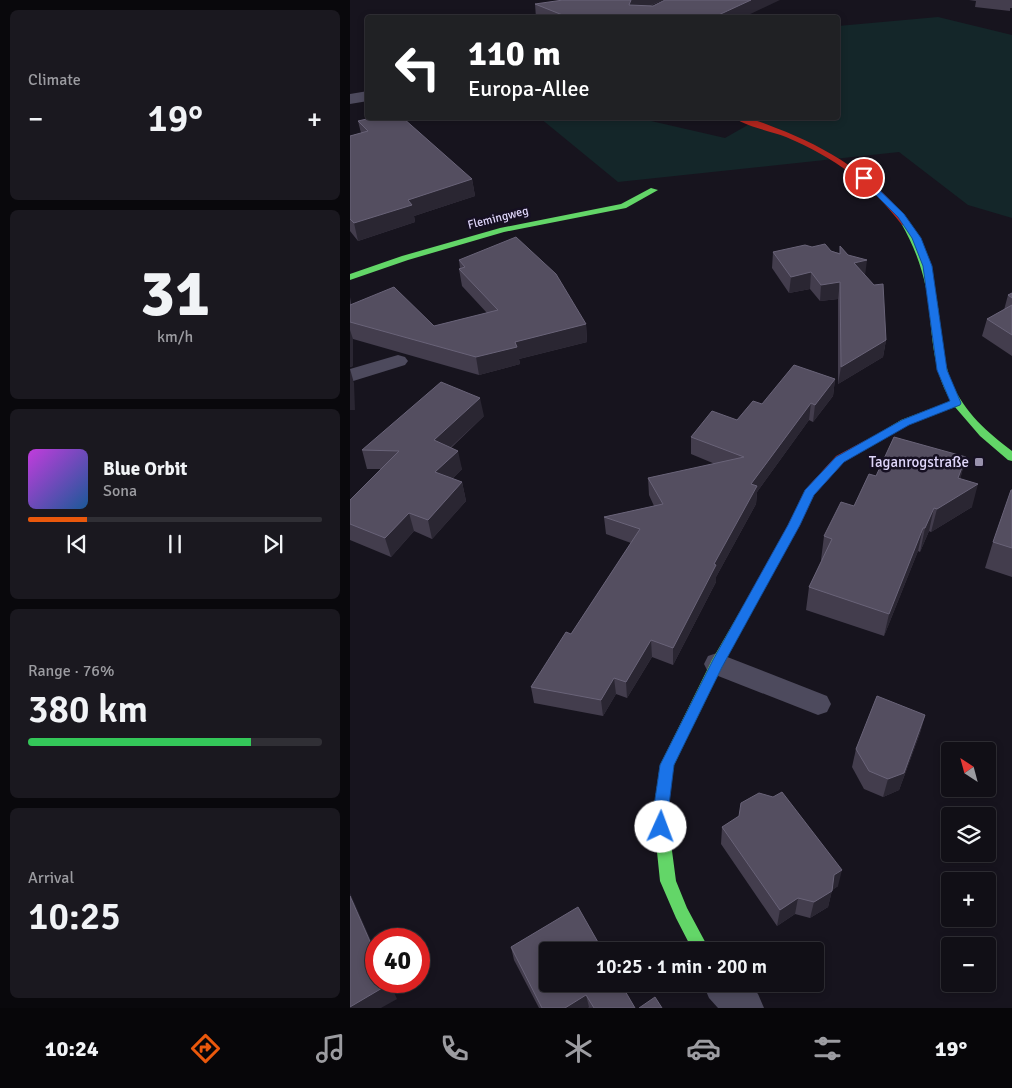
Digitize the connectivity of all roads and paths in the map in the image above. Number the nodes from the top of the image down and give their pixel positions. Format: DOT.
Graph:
graph roads {
  1 [pos="365,96"];
  2 [pos="350,99"];
  3 [pos="745,120"];
  4 [pos="654,190"];
  5 [pos="350,277"];
  6 [pos="398,361"];
  7 [pos="350,376"];
  8 [pos="956,403"];
  9 [pos="1012,457"];
  10 [pos="717,664"];
  11 [pos="818,704"];
  12 [pos="697,942"];
  13 [pos="730,992"];
  14 [pos="744,1008"];
  1 -- 2 [label="street"];
  3 -- 8 [label="street"];
  4 -- 5 [label="street, Flemingweg"];
  6 -- 7 [label="lane"];
  8 -- 9 [label="street"];
  8 -- 10 [label="street"];
  10 -- 11 [label="lane"];
  10 -- 12 [label="street"];
  13 -- 14 [label="street"];
}
